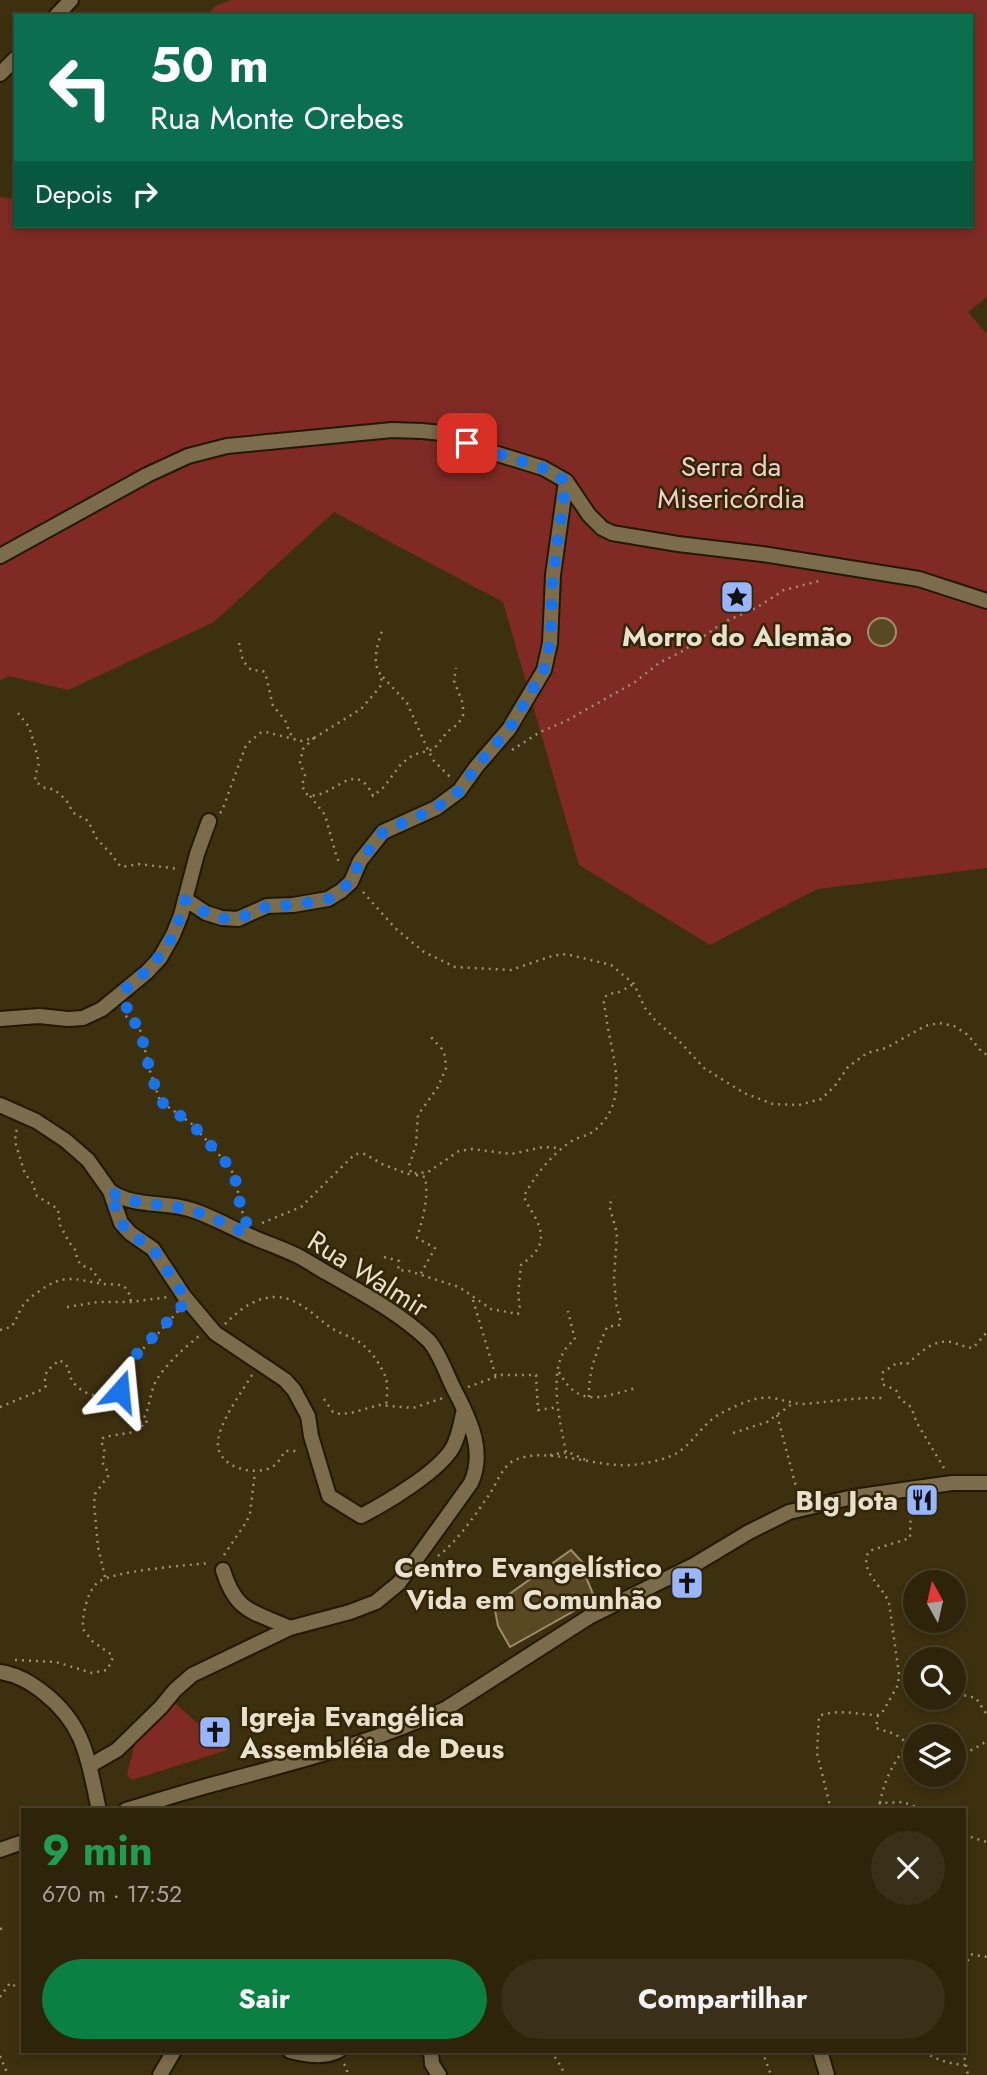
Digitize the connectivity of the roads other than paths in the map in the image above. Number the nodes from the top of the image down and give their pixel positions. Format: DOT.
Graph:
graph roads {
  1 [pos="71,0"];
  2 [pos="58,14"];
  3 [pos="14,60"];
  4 [pos="0,74"];
  5 [pos="566,481"];
  6 [pos="0,556"];
  7 [pos="987,601"];
  8 [pos="209,821"];
  9 [pos="185,900"];
  10 [pos="0,1019"];
  11 [pos="0,1105"];
  12 [pos="110,1191"];
  13 [pos="464,1409"];
  14 [pos="987,1483"];
  15 [pos="222,1567"];
  16 [pos="290,1628"];
  17 [pos="0,1672"];
  18 [pos="89,1766"];
  19 [pos="99,1808"];
  20 [pos="133,1808"];
  21 [pos="21,1843"];
  22 [pos="0,1850"];
  23 [pos="173,2053"];
  24 [pos="302,2053"];
  25 [pos="334,2053"];
  26 [pos="431,2053"];
  27 [pos="821,2053"];
  28 [pos="439,2074"];
  29 [pos="160,2075"];
  30 [pos="827,2075"];
  1 -- 2 [label="street"];
  3 -- 4 [label="street"];
  5 -- 6 [label="street"];
  5 -- 7 [label="street"];
  5 -- 9 [label="street"];
  8 -- 9 [label="street"];
  9 -- 10 [label="street"];
  11 -- 12 [label="street"];
  12 -- 13 [label="street, Rua Walmir"];
  12 -- 13 [label="street"];
  13 -- 16 [label="street, Rua Walmir"];
  14 -- 20 [label="street"];
  15 -- 16 [label="street"];
  16 -- 18 [label="street, Rua Walmir"];
  17 -- 18 [label="street"];
  18 -- 19 [label="street"];
  21 -- 22 [label="street"];
  23 -- 29 [label="street"];
  24 -- 25 [label="street"];
  26 -- 28 [label="street"];
  27 -- 30 [label="street"];
}
